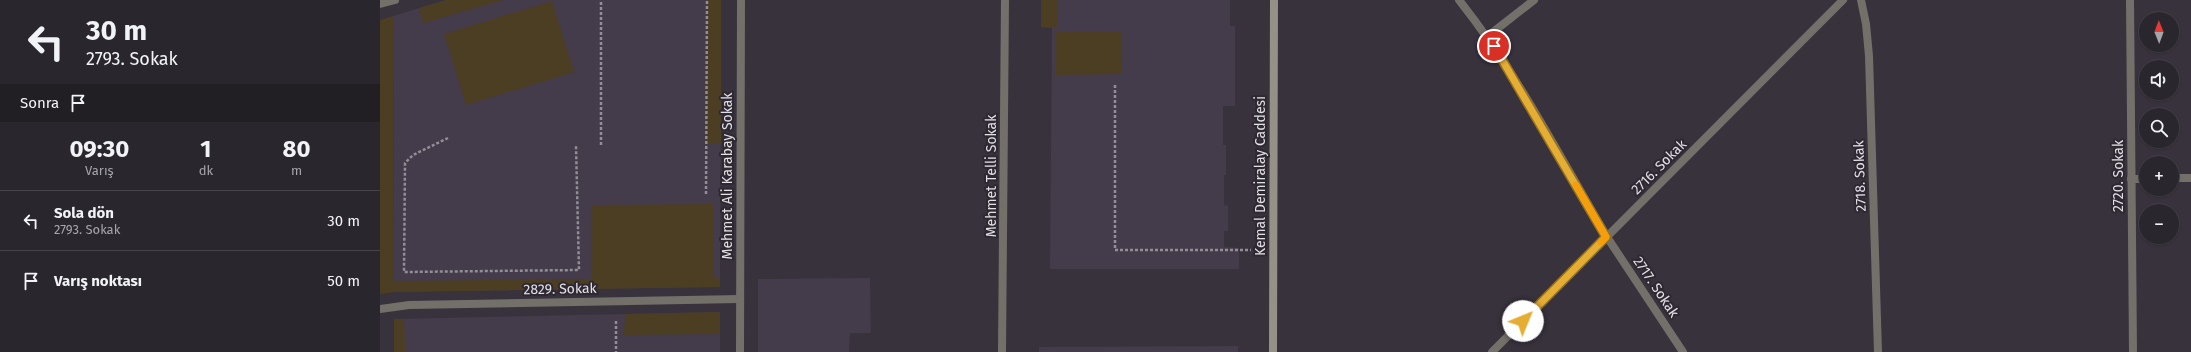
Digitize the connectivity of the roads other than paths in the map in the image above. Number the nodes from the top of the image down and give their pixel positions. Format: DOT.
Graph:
graph roads {
  1 [pos="395,0"];
  2 [pos="741,0"];
  3 [pos="1005,0"];
  4 [pos="1274,0"];
  5 [pos="1459,0"];
  6 [pos="1534,0"];
  7 [pos="1843,0"];
  8 [pos="1861,0"];
  9 [pos="2130,0"];
  10 [pos="380,4"];
  11 [pos="1488,36"];
  12 [pos="2179,178"];
  13 [pos="2191,178"];
  14 [pos="2131,179"];
  15 [pos="2139,179"];
  16 [pos="1606,237"];
  17 [pos="740,299"];
  18 [pos="380,308"];
  19 [pos="740,352"];
  20 [pos="1002,352"];
  21 [pos="1272,352"];
  22 [pos="1492,352"];
  23 [pos="1683,352"];
  24 [pos="1878,352"];
  25 [pos="2133,352"];
  1 -- 10 [label="street"];
  2 -- 17 [label="street, Mehmet Ali Karabay Sokak"];
  3 -- 20 [label="street, Mehmet Telli Sokak"];
  4 -- 21 [label="street, Kemal Demiralay Caddesi"];
  5 -- 11 [label="street, 2717. Sokak"];
  6 -- 11 [label="street"];
  7 -- 16 [label="street, 2716. Sokak"];
  8 -- 24 [label="street, 2718. Sokak"];
  9 -- 14 [label="street, 2720. Sokak"];
  11 -- 16 [label="street, 2717. Sokak"];
  12 -- 13 [label="street"];
  14 -- 15 [label="street"];
  14 -- 25 [label="street, 2720. Sokak"];
  16 -- 22 [label="street, 2716. Sokak"];
  16 -- 23 [label="street, 2717. Sokak"];
  17 -- 18 [label="street, 2829. Sokak"];
  17 -- 19 [label="street, Mehmet Ali Karabay Sokak"];
}
